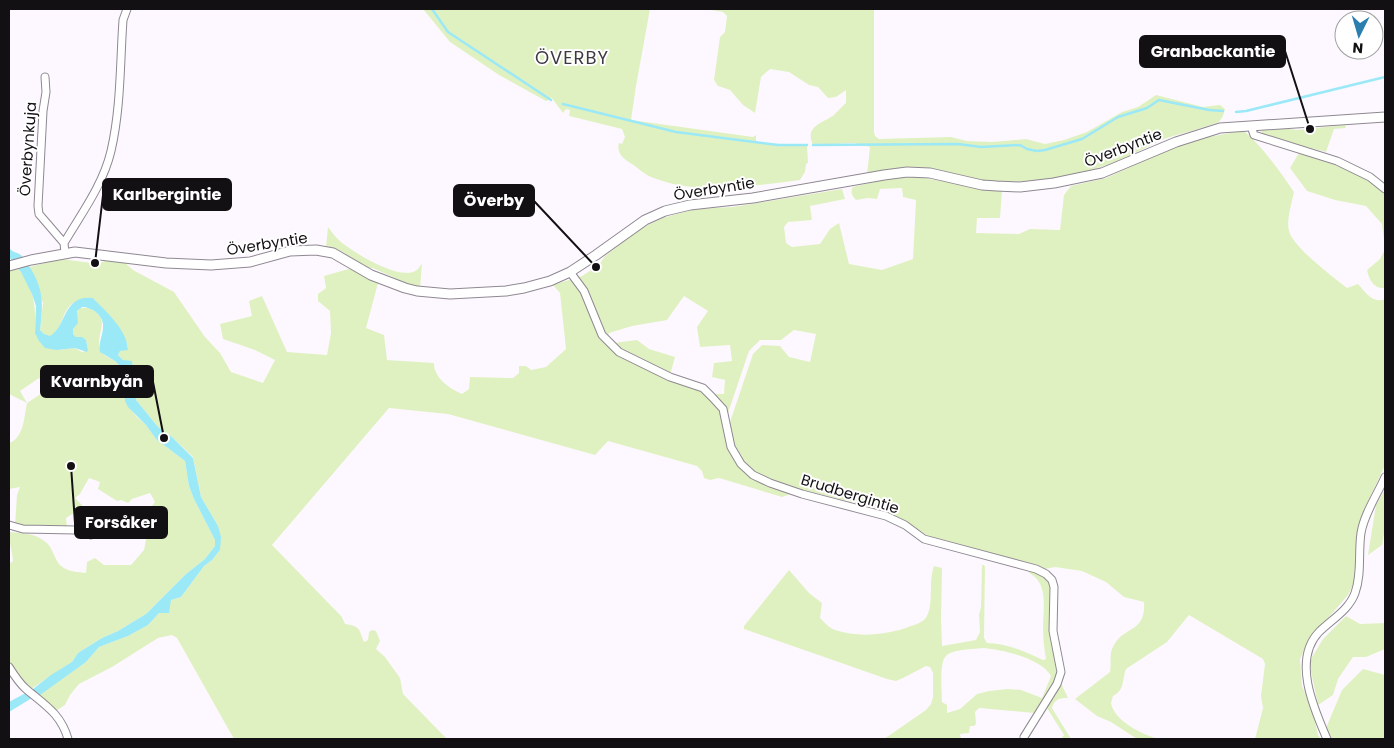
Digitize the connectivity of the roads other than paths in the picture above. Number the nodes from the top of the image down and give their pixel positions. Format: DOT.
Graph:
graph roads {
  1 [pos="127,9"];
  2 [pos="45,77"];
  3 [pos="1385,117"];
  4 [pos="1252,126"];
  5 [pos="1385,189"];
  6 [pos="65,248"];
  7 [pos="10,266"];
  8 [pos="570,272"];
  9 [pos="1385,477"];
  10 [pos="9,525"];
  11 [pos="92,535"];
  12 [pos="9,667"];
  13 [pos="1024,737"];
  14 [pos="68,739"];
  15 [pos="1327,739"];
  1 -- 6 [label="street"];
  2 -- 6 [label="street, Överbynkuja"];
  3 -- 4 [label="street, Överbyntie"];
  4 -- 5 [label="street"];
  4 -- 8 [label="street, Överbyntie"];
  6 -- 7 [label="street, Överbyntie"];
  6 -- 8 [label="street, Överbyntie"];
  8 -- 13 [label="street, Brudbergintie"];
  9 -- 15 [label="street"];
  10 -- 11 [label="street"];
  12 -- 14 [label="street"];
}
